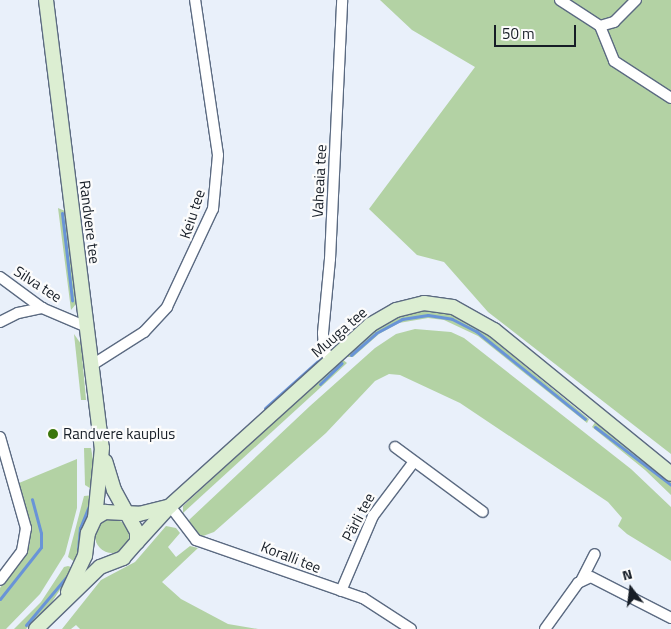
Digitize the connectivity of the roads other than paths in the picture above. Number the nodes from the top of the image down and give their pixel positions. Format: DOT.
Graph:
graph roads {
  1 [pos="46,0"];
  2 [pos="195,0"];
  3 [pos="342,0"];
  4 [pos="560,0"];
  5 [pos="636,0"];
  6 [pos="600,26"];
  7 [pos="671,98"];
  8 [pos="0,277"];
  9 [pos="42,308"];
  10 [pos="0,322"];
  11 [pos="87,328"];
  12 [pos="330,361"];
  13 [pos="92,365"];
  14 [pos="0,438"];
  15 [pos="395,447"];
  16 [pos="102,448"];
  17 [pos="413,463"];
  18 [pos="671,474"];
  19 [pos="170,506"];
  20 [pos="483,512"];
  21 [pos="126,515"];
  22 [pos="95,518"];
  23 [pos="88,541"];
  24 [pos="137,542"];
  25 [pos="595,554"];
  26 [pos="112,560"];
  27 [pos="0,580"];
  28 [pos="581,581"];
  29 [pos="341,591"];
  30 [pos="64,600"];
  31 [pos="671,618"];
  32 [pos="36,629"];
  33 [pos="411,629"];
  34 [pos="545,629"];
  1 -- 11 [label="street, Randvere tee"];
  2 -- 13 [label="street, Keiu tee"];
  3 -- 12 [label="street, Vaheaia tee"];
  4 -- 6 [label="street"];
  5 -- 6 [label="street"];
  6 -- 7 [label="street"];
  8 -- 9 [label="street, Silva tee"];
  9 -- 10 [label="street"];
  9 -- 11 [label="street, Silva tee"];
  11 -- 13 [label="street, Randvere tee"];
  12 -- 18 [label="street, Muuga tee"];
  12 -- 19 [label="street, Muuga tee"];
  13 -- 16 [label="street, Randvere tee"];
  14 -- 27 [label="street"];
  15 -- 17 [label="street"];
  16 -- 21 [label="street, Randvere tee"];
  16 -- 22 [label="street, Randvere tee"];
  17 -- 20 [label="street"];
  17 -- 29 [label="street, Pärli tee"];
  19 -- 21 [label="street"];
  19 -- 24 [label="street, Muuga tee"];
  19 -- 29 [label="street, Koralli tee"];
  21 -- 22 [label="street"];
  21 -- 24 [label="street, Randvere tee"];
  22 -- 23 [label="street, Randvere tee"];
  23 -- 26 [label="street"];
  23 -- 30 [label="street, Randvere tee"];
  24 -- 26 [label="street, Randvere tee"];
  25 -- 28 [label="street"];
  26 -- 30 [label="street, Randvere tee"];
  28 -- 31 [label="street"];
  28 -- 34 [label="street"];
  29 -- 33 [label="street, Koralli tee"];
  30 -- 32 [label="street, Randvere tee"];
}
